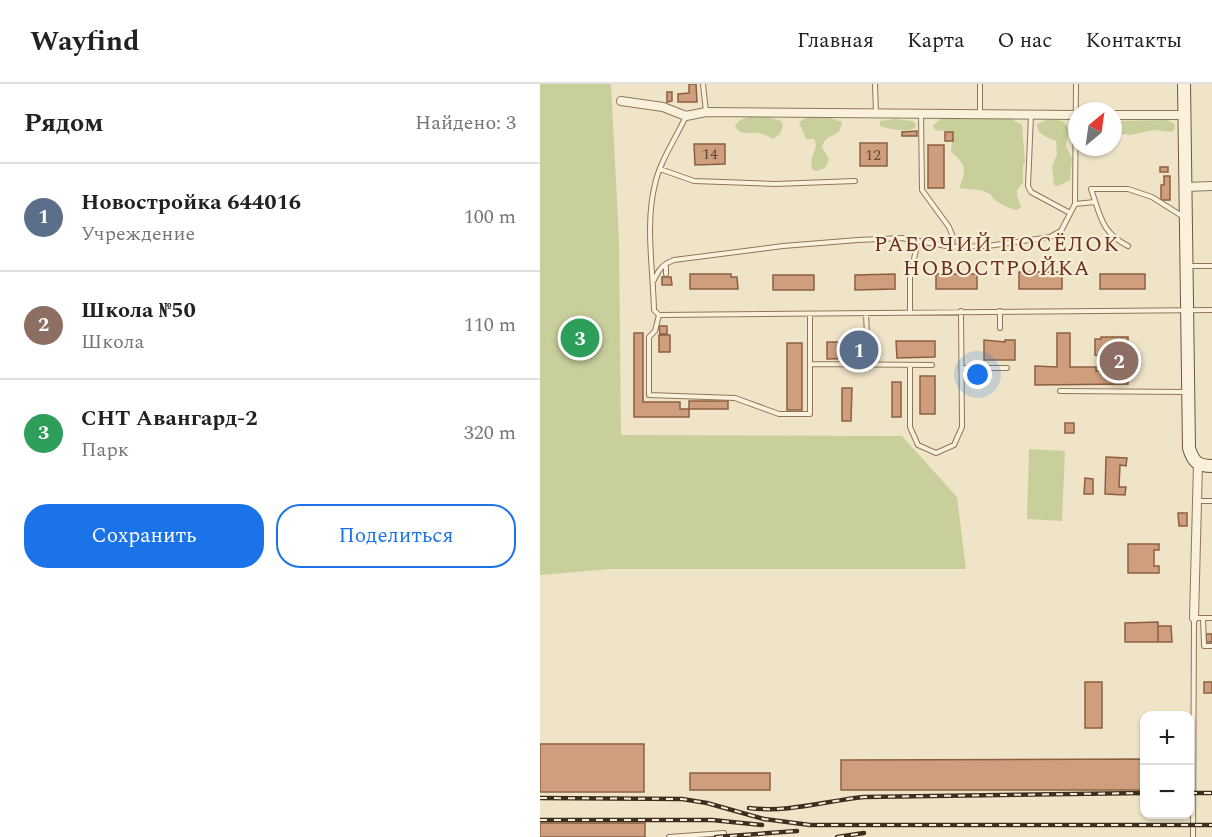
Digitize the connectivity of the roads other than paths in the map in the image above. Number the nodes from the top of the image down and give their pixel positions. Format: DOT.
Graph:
graph roads {
  1 [pos="703,84"];
  2 [pos="875,84"];
  3 [pos="980,84"];
  4 [pos="1076,84"];
  5 [pos="1184,84"];
  6 [pos="621,101"];
  7 [pos="1076,102"];
  8 [pos="706,112"];
  9 [pos="876,114"];
  10 [pos="921,114"];
  11 [pos="980,114"];
  12 [pos="1031,115"];
  13 [pos="1068,115"];
  14 [pos="1122,115"];
  15 [pos="1184,115"];
  16 [pos="686,116"];
  17 [pos="1076,156"];
  18 [pos="660,169"];
  19 [pos="855,181"];
  20 [pos="1212,186"];
  21 [pos="1186,187"];
  22 [pos="1095,202"];
  23 [pos="1075,204"];
  24 [pos="1070,213"];
  25 [pos="1186,218"];
  26 [pos="918,241"];
  27 [pos="1128,246"];
  28 [pos="952,247"];
  29 [pos="666,263"];
  30 [pos="1186,266"];
  31 [pos="1212,266"];
  32 [pos="666,274"];
  33 [pos="654,280"];
  34 [pos="1186,310"];
  35 [pos="1212,310"];
  36 [pos="1000,311"];
  37 [pos="910,312"];
  38 [pos="962,312"];
  39 [pos="866,313"];
  40 [pos="810,314"];
  41 [pos="659,315"];
  42 [pos="1000,328"];
  43 [pos="867,337"];
  44 [pos="810,364"];
  45 [pos="910,365"];
  46 [pos="932,365"];
  47 [pos="962,368"];
  48 [pos="1007,368"];
  49 [pos="1060,391"];
  50 [pos="1188,392"];
  51 [pos="1198,465"];
  52 [pos="1212,466"];
  53 [pos="1198,501"];
  54 [pos="1212,501"];
  55 [pos="1194,618"];
  56 [pos="1203,618"];
  57 [pos="1212,618"];
  58 [pos="1212,646"];
  59 [pos="724,833"];
  60 [pos="669,837"];
  61 [pos="1193,837"];
  1 -- 8 [label="lane"];
  2 -- 9 [label="lane"];
  3 -- 11 [label="lane"];
  4 -- 7 [label="lane"];
  5 -- 15 [label="street"];
  6 -- 16 [label="street"];
  8 -- 9 [label="street"];
  8 -- 16 [label="street"];
  9 -- 10 [label="street"];
  10 -- 11 [label="street"];
  10 -- 28 [label="lane"];
  11 -- 12 [label="street"];
  12 -- 13 [label="street"];
  12 -- 24 [label="lane"];
  14 -- 15 [label="street"];
  15 -- 21 [label="street"];
  16 -- 18 [label="lane"];
  17 -- 23 [label="lane"];
  18 -- 19 [label="lane"];
  18 -- 33 [label="lane"];
  20 -- 21 [label="street"];
  21 -- 25 [label="street"];
  22 -- 23 [label="lane"];
  22 -- 25 [label="lane"];
  22 -- 27 [label="lane"];
  23 -- 24 [label="lane"];
  24 -- 28 [label="lane"];
  25 -- 30 [label="street"];
  26 -- 28 [label="lane"];
  26 -- 29 [label="lane"];
  26 -- 37 [label="lane"];
  29 -- 32 [label="lane"];
  29 -- 33 [label="lane"];
  30 -- 31 [label="lane"];
  30 -- 34 [label="street"];
  33 -- 41 [label="lane"];
  34 -- 35 [label="lane"];
  34 -- 36 [label="lane"];
  34 -- 50 [label="street"];
  36 -- 38 [label="lane"];
  36 -- 42 [label="lane"];
  37 -- 38 [label="lane"];
  37 -- 39 [label="lane"];
  38 -- 47 [label="lane"];
  39 -- 40 [label="lane"];
  39 -- 43 [label="lane"];
  40 -- 41 [label="lane"];
  40 -- 44 [label="lane"];
  41 -- 44 [label="lane"];
  44 -- 45 [label="lane"];
  45 -- 46 [label="lane"];
  45 -- 47 [label="lane"];
  47 -- 48 [label="lane"];
  49 -- 50 [label="lane"];
  50 -- 51 [label="street"];
  51 -- 52 [label="street"];
  51 -- 53 [label="street"];
  53 -- 54 [label="lane"];
  53 -- 55 [label="street"];
  55 -- 56 [label="lane"];
  55 -- 61 [label="lane"];
  56 -- 57 [label="lane"];
  56 -- 58 [label="lane"];
  59 -- 60 [label="lane"];
}
